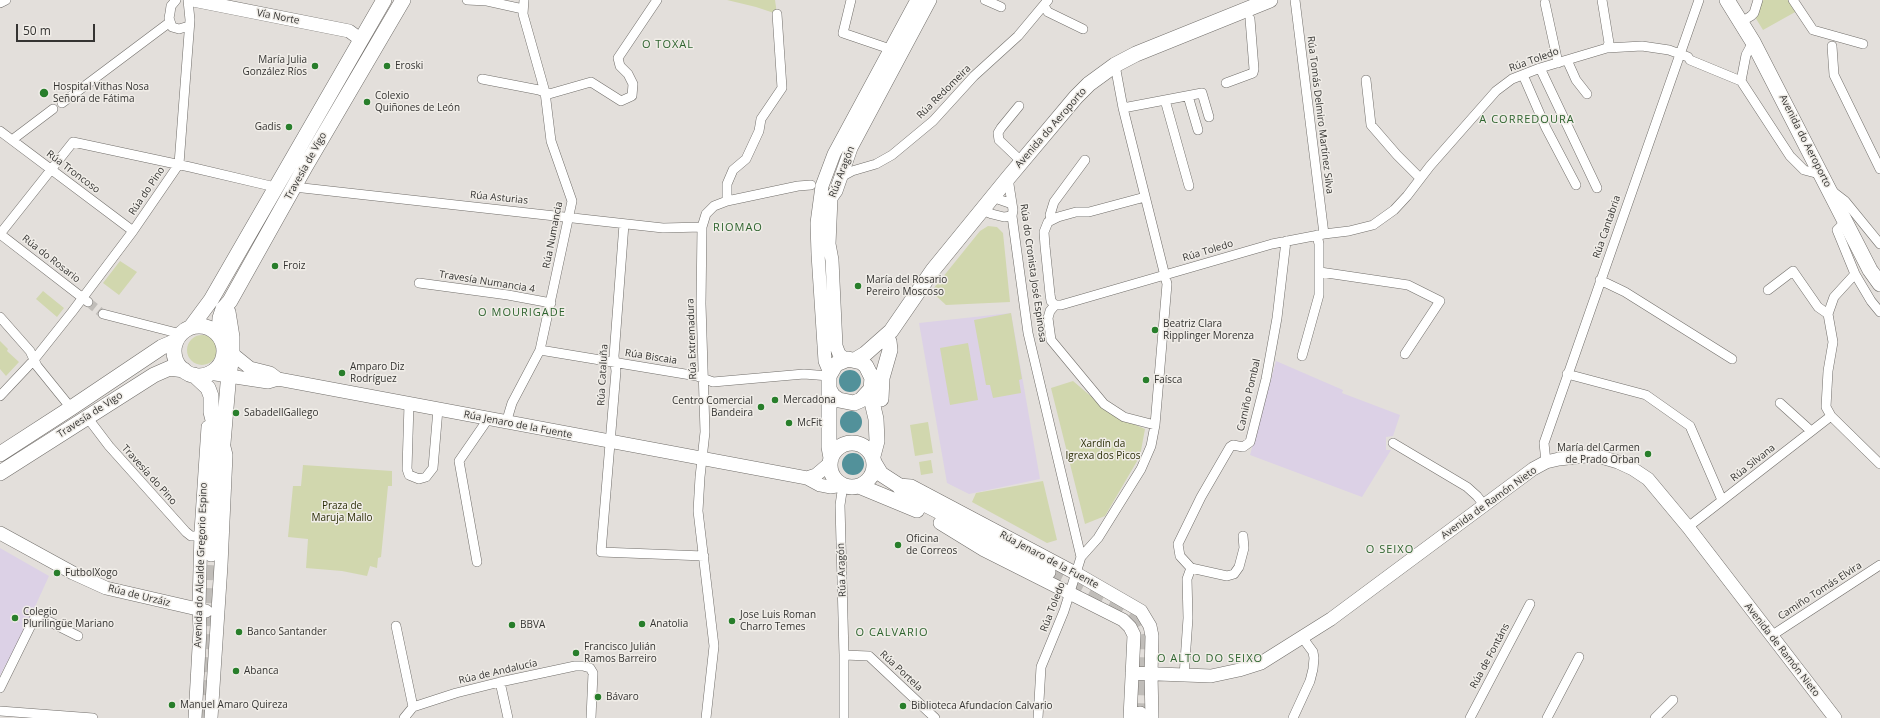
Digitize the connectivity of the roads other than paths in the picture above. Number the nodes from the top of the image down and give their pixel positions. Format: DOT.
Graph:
graph roads {
  1 [pos="6,0"];
  2 [pos="176,0"];
  3 [pos="188,0"];
  4 [pos="193,0"];
  5 [pos="384,0"];
  6 [pos="403,0"];
  7 [pos="467,0"];
  8 [pos="657,0"];
  9 [pos="851,0"];
  10 [pos="917,0"];
  11 [pos="930,0"];
  12 [pos="985,0"];
  13 [pos="1270,0"];
  14 [pos="1294,0"];
  15 [pos="1602,0"];
  16 [pos="1699,0"];
  17 [pos="1727,0"];
  18 [pos="1758,0"];
  19 [pos="1793,0"];
  20 [pos="1046,3"];
  21 [pos="1545,3"];
  22 [pos="0,4"];
  23 [pos="524,5"];
  24 [pos="1001,7"];
  25 [pos="1252,9"];
  26 [pos="777,14"];
  27 [pos="170,22"];
  28 [pos="1741,22"];
  29 [pos="189,26"];
  30 [pos="1083,29"];
  31 [pos="360,39"];
  32 [pos="1753,42"];
  33 [pos="1863,44"];
  34 [pos="1832,46"];
  35 [pos="890,48"];
  36 [pos="1607,48"];
  37 [pos="1679,54"];
  38 [pos="1567,60"];
  39 [pos="1558,63"];
  40 [pos="1115,65"];
  41 [pos="1540,68"];
  42 [pos="362,72"];
  43 [pos="1523,75"];
  44 [pos="482,79"];
  45 [pos="1366,80"];
  46 [pos="1741,81"];
  47 [pos="1226,83"];
  48 [pos="545,92"];
  49 [pos="1587,94"];
  50 [pos="1188,96"];
  51 [pos="1165,100"];
  52 [pos="62,103"];
  53 [pos="1019,106"];
  54 [pos="1123,108"];
  55 [pos="53,109"];
  56 [pos="1209,117"];
  57 [pos="1198,130"];
  58 [pos="0,131"];
  59 [pos="12,140"];
  60 [pos="1085,160"];
  61 [pos="1022,162"];
  62 [pos="179,164"];
  63 [pos="51,169"];
  64 [pos="1880,169"];
  65 [pos="1823,175"];
  66 [pos="840,178"];
  67 [pos="1008,178"];
  68 [pos="1420,178"];
  69 [pos="817,185"];
  70 [pos="1576,185"];
  71 [pos="1189,186"];
  72 [pos="275,187"];
  73 [pos="294,187"];
  74 [pos="1597,188"];
  75 [pos="1831,191"];
  76 [pos="992,197"];
  77 [pos="1145,197"];
  78 [pos="831,198"];
  79 [pos="727,201"];
  80 [pos="1012,204"];
  81 [pos="982,210"];
  82 [pos="1012,216"];
  83 [pos="570,217"];
  84 [pos="1051,219"];
  85 [pos="1845,222"];
  86 [pos="624,224"];
  87 [pos="702,227"];
  88 [pos="133,231"];
  89 [pos="0,234"];
  90 [pos="1321,234"];
  91 [pos="1286,241"];
  92 [pos="1880,244"];
  93 [pos="1320,272"];
  94 [pos="1855,274"];
  95 [pos="1165,276"];
  96 [pos="1600,280"];
  97 [pos="419,283"];
  98 [pos="1880,284"];
  99 [pos="1768,290"];
  100 [pos="85,300"];
  101 [pos="551,303"];
  102 [pos="1055,305"];
  103 [pos="1880,312"];
  104 [pos="103,314"];
  105 [pos="1828,314"];
  106 [pos="0,317"];
  107 [pos="183,334"];
  108 [pos="890,336"];
  109 [pos="226,347"];
  110 [pos="540,350"];
  111 [pos="1405,354"];
  112 [pos="1302,356"];
  113 [pos="1732,359"];
  114 [pos="850,360"];
  115 [pos="33,361"];
  116 [pos="615,362"];
  117 [pos="189,372"];
  118 [pos="1567,374"];
  119 [pos="220,375"];
  120 [pos="255,375"];
  121 [pos="705,379"];
  122 [pos="829,379"];
  123 [pos="871,383"];
  124 [pos="0,396"];
  125 [pos="226,400"];
  126 [pos="1780,403"];
  127 [pos="409,404"];
  128 [pos="71,408"];
  129 [pos="438,410"];
  130 [pos="211,412"];
  131 [pos="1831,416"];
  132 [pos="87,417"];
  133 [pos="488,419"];
  134 [pos="876,419"];
  135 [pos="506,422"];
  136 [pos="1155,425"];
  137 [pos="1811,431"];
  138 [pos="611,442"];
  139 [pos="1392,444"];
  140 [pos="219,449"];
  141 [pos="0,454"];
  142 [pos="702,459"];
  143 [pos="831,460"];
  144 [pos="874,460"];
  145 [pos="1546,462"];
  146 [pos="1880,464"];
  147 [pos="0,473"];
  148 [pos="807,478"];
  149 [pos="843,485"];
  150 [pos="898,485"];
  151 [pos="859,486"];
  152 [pos="1722,500"];
  153 [pos="1484,505"];
  154 [pos="940,523"];
  155 [pos="1688,527"];
  156 [pos="201,532"];
  157 [pos="0,533"];
  158 [pos="1243,536"];
  159 [pos="990,541"];
  160 [pos="211,554"];
  161 [pos="704,556"];
  162 [pos="1081,557"];
  163 [pos="477,562"];
  164 [pos="200,564"];
  165 [pos="221,565"];
  166 [pos="1880,565"];
  167 [pos="1191,568"];
  168 [pos="1048,572"];
  169 [pos="1077,574"];
  170 [pos="1070,593"];
  171 [pos="1530,604"];
  172 [pos="199,608"];
  173 [pos="218,609"];
  174 [pos="396,626"];
  175 [pos="78,636"];
  176 [pos="1771,636"];
  177 [pos="1302,637"];
  178 [pos="844,654"];
  179 [pos="1579,658"];
  180 [pos="1132,673"];
  181 [pos="1151,674"];
  182 [pos="1184,676"];
  183 [pos="500,682"];
  184 [pos="0,688"];
  185 [pos="1673,700"];
  186 [pos="413,707"];
  187 [pos="0,711"];
  188 [pos="1141,717"];
  189 [pos="93,718"];
  190 [pos="195,718"];
  191 [pos="211,718"];
  192 [pos="404,718"];
  193 [pos="508,718"];
  194 [pos="591,718"];
  195 [pos="706,718"];
  196 [pos="844,718"];
  197 [pos="936,718"];
  198 [pos="1038,718"];
  199 [pos="1293,718"];
  200 [pos="1470,718"];
  201 [pos="1547,718"];
  202 [pos="1655,718"];
  203 [pos="1835,718"];
  1 -- 22 [label="street"];
  2 -- 27 [label="street"];
  3 -- 29 [label="street, Rúa do Pino"];
  4 -- 31 [label="main road, Vía Norte"];
  5 -- 31 [label="main road, Travesía de Vigo"];
  6 -- 42 [label="main road, Travesía de Vigo"];
  7 -- 23 [label="street"];
  8 -- 48 [label="street"];
  9 -- 35 [label="street"];
  10 -- 35 [label="main road, Rúa Aragón"];
  11 -- 66 [label="main road, Rúa Aragón"];
  12 -- 24 [label="street"];
  13 -- 25 [label="main road, Avenida do Aeroporto"];
  14 -- 90 [label="street, Rúa Tomás Delmiro Martínez Silva"];
  15 -- 36 [label="street"];
  16 -- 37 [label="street, Rúa Cantabria"];
  17 -- 28 [label="main road, Avenida do Aeroporto"];
  18 -- 28 [label="street"];
  19 -- 33 [label="street"];
  20 -- 30 [label="street"];
  20 -- 66 [label="street, Rúa Redomeira"];
  21 -- 39 [label="street"];
  23 -- 48 [label="street, Rúa Numancia"];
  25 -- 40 [label="main road, Avenida do Aeroporto"];
  25 -- 47 [label="street"];
  26 -- 79 [label="street"];
  27 -- 29 [label="street"];
  27 -- 52 [label="street"];
  28 -- 32 [label="main road, Avenida do Aeroporto"];
  29 -- 62 [label="street, Rúa do Pino"];
  31 -- 42 [label="street"];
  31 -- 72 [label="main road, Travesía de Vigo"];
  32 -- 46 [label="street"];
  32 -- 65 [label="main road, Avenida do Aeroporto"];
  34 -- 64 [label="street"];
  35 -- 69 [label="main road, Rúa Aragón"];
  36 -- 37 [label="street, Rúa Toledo"];
  36 -- 38 [label="street, Rúa Toledo"];
  37 -- 46 [label="street, Rúa Toledo"];
  37 -- 96 [label="street, Rúa Cantabria"];
  38 -- 39 [label="street, Rúa Toledo"];
  38 -- 49 [label="street"];
  39 -- 41 [label="street, Rúa Toledo"];
  40 -- 54 [label="street"];
  40 -- 61 [label="main road, Avenida do Aeroporto"];
  41 -- 43 [label="street, Rúa Toledo"];
  41 -- 74 [label="street"];
  42 -- 73 [label="main road, Travesía de Vigo"];
  43 -- 68 [label="street, Rúa Toledo"];
  43 -- 70 [label="street"];
  44 -- 48 [label="street"];
  45 -- 68 [label="street"];
  46 -- 65 [label="street"];
  48 -- 83 [label="street, Rúa Numancia"];
  50 -- 51 [label="street"];
  50 -- 56 [label="street"];
  50 -- 57 [label="street"];
  51 -- 54 [label="street"];
  51 -- 71 [label="street"];
  53 -- 61 [label="street"];
  54 -- 77 [label="street"];
  55 -- 59 [label="street"];
  58 -- 59 [label="street, Rúa Troncoso"];
  59 -- 63 [label="street, Rúa Troncoso"];
  60 -- 84 [label="street"];
  61 -- 67 [label="main road, Avenida do Aeroporto"];
  62 -- 63 [label="street"];
  62 -- 72 [label="street"];
  62 -- 88 [label="street, Rúa do Pino"];
  63 -- 88 [label="street, Rúa Troncoso"];
  63 -- 89 [label="street"];
  65 -- 75 [label="main road, Avenida do Aeroporto"];
  66 -- 78 [label="main road, Rúa Aragón"];
  67 -- 76 [label="main road, Avenida do Aeroporto"];
  67 -- 80 [label="street, Rúa do Cronista José Espinosa"];
  68 -- 90 [label="street, Rúa Toledo"];
  69 -- 78 [label="main road"];
  69 -- 79 [label="street, Rúa Extremadura"];
  69 -- 122 [label="main road, Rúa Aragón"];
  72 -- 107 [label="main road, Travesía de Vigo"];
  73 -- 83 [label="street, Rúa Asturias"];
  73 -- 109 [label="main road, Travesía de Vigo"];
  75 -- 85 [label="main road, Avenida do Aeroporto"];
  75 -- 92 [label="street"];
  76 -- 80 [label="street"];
  76 -- 81 [label="main road, Avenida do Aeroporto"];
  77 -- 84 [label="street"];
  77 -- 95 [label="street"];
  78 -- 114 [label="main road, Rúa Aragón"];
  79 -- 87 [label="street, Rúa Extremadura"];
  80 -- 82 [label="street, Rúa do Cronista José Espinosa"];
  81 -- 82 [label="street"];
  81 -- 108 [label="main road, Avenida do Aeroporto"];
  82 -- 162 [label="street, Rúa do Cronista José Espinosa"];
  83 -- 86 [label="street, Rúa Asturias"];
  83 -- 101 [label="street, Rúa Numancia"];
  84 -- 102 [label="street"];
  85 -- 94 [label="street"];
  85 -- 98 [label="main road, Avenida do Aeroporto"];
  86 -- 87 [label="street, Rúa Asturias"];
  86 -- 116 [label="street, Rúa Cataluña"];
  87 -- 121 [label="street, Rúa Extremadura"];
  88 -- 100 [label="street, Rúa do Pino"];
  89 -- 100 [label="street, Rúa do Rosario"];
  90 -- 91 [label="street, Rúa Toledo"];
  90 -- 93 [label="street, Rúa Tomás Delmiro Martínez Silva"];
  91 -- 95 [label="street, Rúa Toledo"];
  91 -- 167 [label="street, Camiño Pombal"];
  93 -- 111 [label="street"];
  93 -- 112 [label="street, Rúa Tomás Delmiro Martínez Silva"];
  94 -- 103 [label="street"];
  94 -- 105 [label="street"];
  95 -- 102 [label="street"];
  95 -- 136 [label="street, Rúa Toledo"];
  96 -- 113 [label="street"];
  96 -- 118 [label="street, Rúa Cantabria"];
  97 -- 101 [label="street, Travesía Numancia 4"];
  99 -- 105 [label="street"];
  100 -- 115 [label="street, Rúa do Pino"];
  101 -- 110 [label="street, Rúa Numancia"];
  102 -- 136 [label="street"];
  104 -- 107 [label="street"];
  105 -- 131 [label="street"];
  106 -- 115 [label="street"];
  107 -- 109 [label="main road"];
  107 -- 117 [label="main road"];
  107 -- 128 [label="main road, Travesía de Vigo"];
  108 -- 114 [label="main road, Avenida do Aeroporto"];
  108 -- 123 [label="main road, Avenida do Aeroporto"];
  108 -- 134 [label="main road"];
  109 -- 119 [label="main road"];
  109 -- 120 [label="main road"];
  110 -- 116 [label="street, Rúa Biscaia"];
  110 -- 135 [label="street, Rúa Numancia"];
  114 -- 122 [label="main road"];
  114 -- 123 [label="main road, Rúa Aragón"];
  115 -- 124 [label="street, Rúa do Pino"];
  115 -- 128 [label="street"];
  116 -- 121 [label="street, Rúa Biscaia"];
  116 -- 138 [label="street, Rúa Cataluña"];
  117 -- 119 [label="main road"];
  117 -- 130 [label="main road, Avenida do Alcalde Gregorio Espino"];
  117 -- 132 [label="main road, Travesía de Vigo"];
  118 -- 145 [label="street, Rúa Cantabria"];
  118 -- 152 [label="street"];
  119 -- 120 [label="main road, Rúa Jenaro de la Fuente"];
  119 -- 125 [label="main road, Avenida do Alcalde Gregorio Espino"];
  120 -- 125 [label="main road"];
  120 -- 127 [label="main road, Rúa Jenaro de la Fuente"];
  121 -- 122 [label="street, Rúa Biscaia"];
  121 -- 142 [label="street, Rúa Extremadura"];
  122 -- 123 [label="main road"];
  122 -- 143 [label="main road, Rúa Aragón"];
  123 -- 134 [label="main road"];
  125 -- 140 [label="main road, Avenida do Alcalde Gregorio Espino"];
  126 -- 137 [label="street"];
  127 -- 129 [label="main road, Rúa Jenaro de la Fuente"];
  127 -- 129 [label="street"];
  128 -- 141 [label="main road, Travesía de Vigo"];
  129 -- 133 [label="main road, Rúa Jenaro de la Fuente"];
  130 -- 140 [label="main road, Avenida do Alcalde Gregorio Espino"];
  130 -- 156 [label="main road, Avenida do Alcalde Gregorio Espino"];
  131 -- 137 [label="street, Rúa Silvana"];
  131 -- 146 [label="street"];
  132 -- 147 [label="main road, Travesía de Vigo"];
  132 -- 156 [label="street, Travesía do Pino"];
  133 -- 135 [label="main road, Rúa Jenaro de la Fuente"];
  133 -- 163 [label="street"];
  134 -- 144 [label="main road"];
  135 -- 138 [label="main road, Rúa Jenaro de la Fuente"];
  136 -- 162 [label="street, Rúa Toledo"];
  137 -- 152 [label="street, Rúa Silvana"];
  138 -- 142 [label="main road, Rúa Jenaro de la Fuente"];
  138 -- 161 [label="street, Rúa Cataluña"];
  139 -- 153 [label="street"];
  140 -- 160 [label="main road"];
  140 -- 165 [label="main road, Avenida do Alcalde Gregorio Espino"];
  142 -- 148 [label="main road, Rúa Jenaro de la Fuente"];
  142 -- 161 [label="street, Rúa Extremadura"];
  143 -- 144 [label="main road"];
  143 -- 148 [label="main road"];
  143 -- 149 [label="main road, Rúa Aragón"];
  144 -- 150 [label="main road, Rúa Jenaro de la Fuente"];
  144 -- 151 [label="main road"];
  145 -- 153 [label="main road, Avenida de Ramón Nieto"];
  145 -- 155 [label="main road, Avenida de Ramón Nieto"];
  148 -- 149 [label="main road, Rúa Jenaro de la Fuente"];
  149 -- 151 [label="main road"];
  149 -- 178 [label="street, Rúa Aragón"];
  150 -- 159 [label="main road, Rúa Jenaro de la Fuente"];
  150 -- 169 [label="main road, Rúa Jenaro de la Fuente"];
  151 -- 154 [label="main road, Rúa Jenaro de la Fuente"];
  152 -- 155 [label="street, Rúa Silvana"];
  153 -- 177 [label="main road, Avenida de Ramón Nieto"];
  154 -- 159 [label="main road, Rúa Jenaro de la Fuente"];
  154 -- 170 [label="main road, Rúa Jenaro de la Fuente"];
  155 -- 176 [label="main road, Avenida de Ramón Nieto"];
  156 -- 164 [label="main road, Avenida do Alcalde Gregorio Espino"];
  157 -- 172 [label="main road, Rúa de Urzáiz"];
  158 -- 167 [label="street"];
  159 -- 168 [label="main road"];
  161 -- 195 [label="street, Rúa Extremadura"];
  162 -- 169 [label="street, Rúa Toledo"];
  164 -- 165 [label="main road"];
  164 -- 172 [label="main road, Avenida do Alcalde Gregorio Espino"];
  165 -- 173 [label="main road, Avenida do Alcalde Gregorio Espino"];
  166 -- 176 [label="street, Camiño Tomás Elvira"];
  167 -- 182 [label="street"];
  169 -- 170 [label="street, Rúa Toledo"];
  169 -- 181 [label="main road, Rúa Jenaro de la Fuente"];
  170 -- 180 [label="main road, Rúa Jenaro de la Fuente"];
  170 -- 198 [label="street, Rúa Toledo"];
  171 -- 200 [label="street, Rúa de Fontáns"];
  172 -- 173 [label="main road"];
  172 -- 190 [label="main road, Avenida do Alcalde Gregorio Espino"];
  173 -- 191 [label="main road, Avenida do Alcalde Gregorio Espino"];
  174 -- 186 [label="street"];
  175 -- 184 [label="street"];
  176 -- 203 [label="main road, Avenida de Ramón Nieto"];
  177 -- 182 [label="main road, Avenida de Ramón Nieto"];
  177 -- 199 [label="street"];
  178 -- 196 [label="street, Rúa Aragón"];
  178 -- 197 [label="street, Rúa Portela"];
  179 -- 201 [label="street"];
  180 -- 181 [label="main road, Avenida de Ramón Nieto"];
  180 -- 188 [label="main road, Rúa Jenaro de la Fuente"];
  181 -- 182 [label="main road, Avenida de Ramón Nieto"];
  181 -- 188 [label="main road, Rúa Jenaro de la Fuente"];
  183 -- 186 [label="street, Rúa de Andalucía"];
  183 -- 193 [label="street"];
  183 -- 194 [label="street, Rúa de Andalucía"];
  185 -- 202 [label="street"];
  186 -- 192 [label="street"];
  187 -- 189 [label="street"];
}
